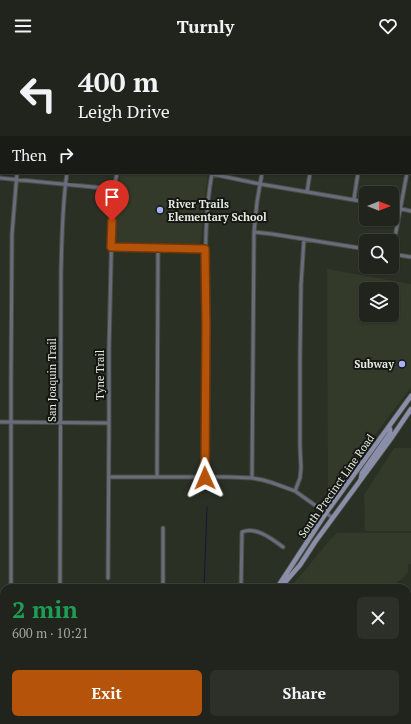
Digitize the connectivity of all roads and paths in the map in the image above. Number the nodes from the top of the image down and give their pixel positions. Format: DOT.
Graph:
graph roads {
  1 [pos="17,174"];
  2 [pos="67,174"];
  3 [pos="117,174"];
  4 [pos="212,174"];
  5 [pos="216,174"];
  6 [pos="262,174"];
  7 [pos="310,174"];
  8 [pos="358,174"];
  9 [pos="407,174"];
  10 [pos="0,178"];
  11 [pos="16,180"];
  12 [pos="260,184"];
  13 [pos="65,185"];
  14 [pos="114,190"];
  15 [pos="307,192"];
  16 [pos="354,199"];
  17 [pos="359,200"];
  18 [pos="400,209"];
  19 [pos="411,210"];
  20 [pos="254,232"];
  21 [pos="395,234"];
  22 [pos="304,239"];
  23 [pos="111,247"];
  24 [pos="158,248"];
  25 [pos="359,248"];
  26 [pos="205,249"];
  27 [pos="399,255"];
  28 [pos="411,258"];
  29 [pos="411,396"];
  30 [pos="411,409"];
  31 [pos="396,416"];
  32 [pos="0,422"];
  33 [pos="11,422"];
  34 [pos="61,422"];
  35 [pos="402,422"];
  36 [pos="109,423"];
  37 [pos="388,428"];
  38 [pos="109,477"];
  39 [pos="157,477"];
  40 [pos="205,478"];
  41 [pos="252,478"];
  42 [pos="361,480"];
  43 [pos="295,491"];
  44 [pos="326,513"];
  45 [pos="333,518"];
  46 [pos="164,528"];
  47 [pos="283,547"];
  48 [pos="108,578"];
  49 [pos="11,584"];
  50 [pos="60,584"];
  51 [pos="163,584"];
  52 [pos="241,584"];
  53 [pos="282,584"];
  54 [pos="283,584"];
  1 -- 11 [label="street"];
  2 -- 13 [label="street, San Joaquin Trail"];
  3 -- 14 [label="street, Tyne Trail"];
  4 -- 26 [label="street"];
  5 -- 12 [label="street"];
  6 -- 12 [label="street"];
  7 -- 15 [label="street"];
  8 -- 16 [label="street"];
  9 -- 18 [label="street"];
  10 -- 11 [label="street"];
  11 -- 13 [label="street"];
  11 -- 33 [label="street"];
  12 -- 15 [label="street"];
  12 -- 20 [label="street"];
  13 -- 14 [label="street"];
  13 -- 34 [label="street, San Joaquin Trail"];
  14 -- 23 [label="street, Tyne Trail"];
  15 -- 16 [label="street"];
  16 -- 17 [label="street"];
  18 -- 19 [label="street"];
  18 -- 21 [label="street"];
  20 -- 22 [label="street"];
  20 -- 41 [label="street"];
  22 -- 25 [label="street"];
  22 -- 43 [label="street"];
  23 -- 24 [label="street"];
  23 -- 36 [label="street, Tyne Trail"];
  24 -- 26 [label="street"];
  24 -- 39 [label="street"];
  26 -- 40 [label="street"];
  27 -- 28 [label="street"];
  29 -- 31 [label="main road, South Precinct Line Road"];
  30 -- 35 [label="main road"];
  31 -- 35 [label="main road"];
  31 -- 37 [label="main road, South Precinct Line Road"];
  32 -- 33 [label="street"];
  33 -- 34 [label="street"];
  33 -- 49 [label="street"];
  34 -- 36 [label="street"];
  34 -- 50 [label="street, San Joaquin Trail"];
  35 -- 42 [label="main road"];
  36 -- 38 [label="street, Tyne Trail"];
  37 -- 42 [label="main road"];
  37 -- 44 [label="main road, South Precinct Line Road"];
  38 -- 39 [label="street"];
  38 -- 48 [label="street, Tyne Trail"];
  39 -- 40 [label="street"];
  40 -- 41 [label="street"];
  41 -- 43 [label="street"];
  42 -- 45 [label="main road"];
  43 -- 44 [label="street"];
  44 -- 45 [label="street"];
  44 -- 53 [label="main road, South Precinct Line Road"];
  45 -- 54 [label="main road"];
  46 -- 51 [label="street"];
  47 -- 52 [label="street"];
}
